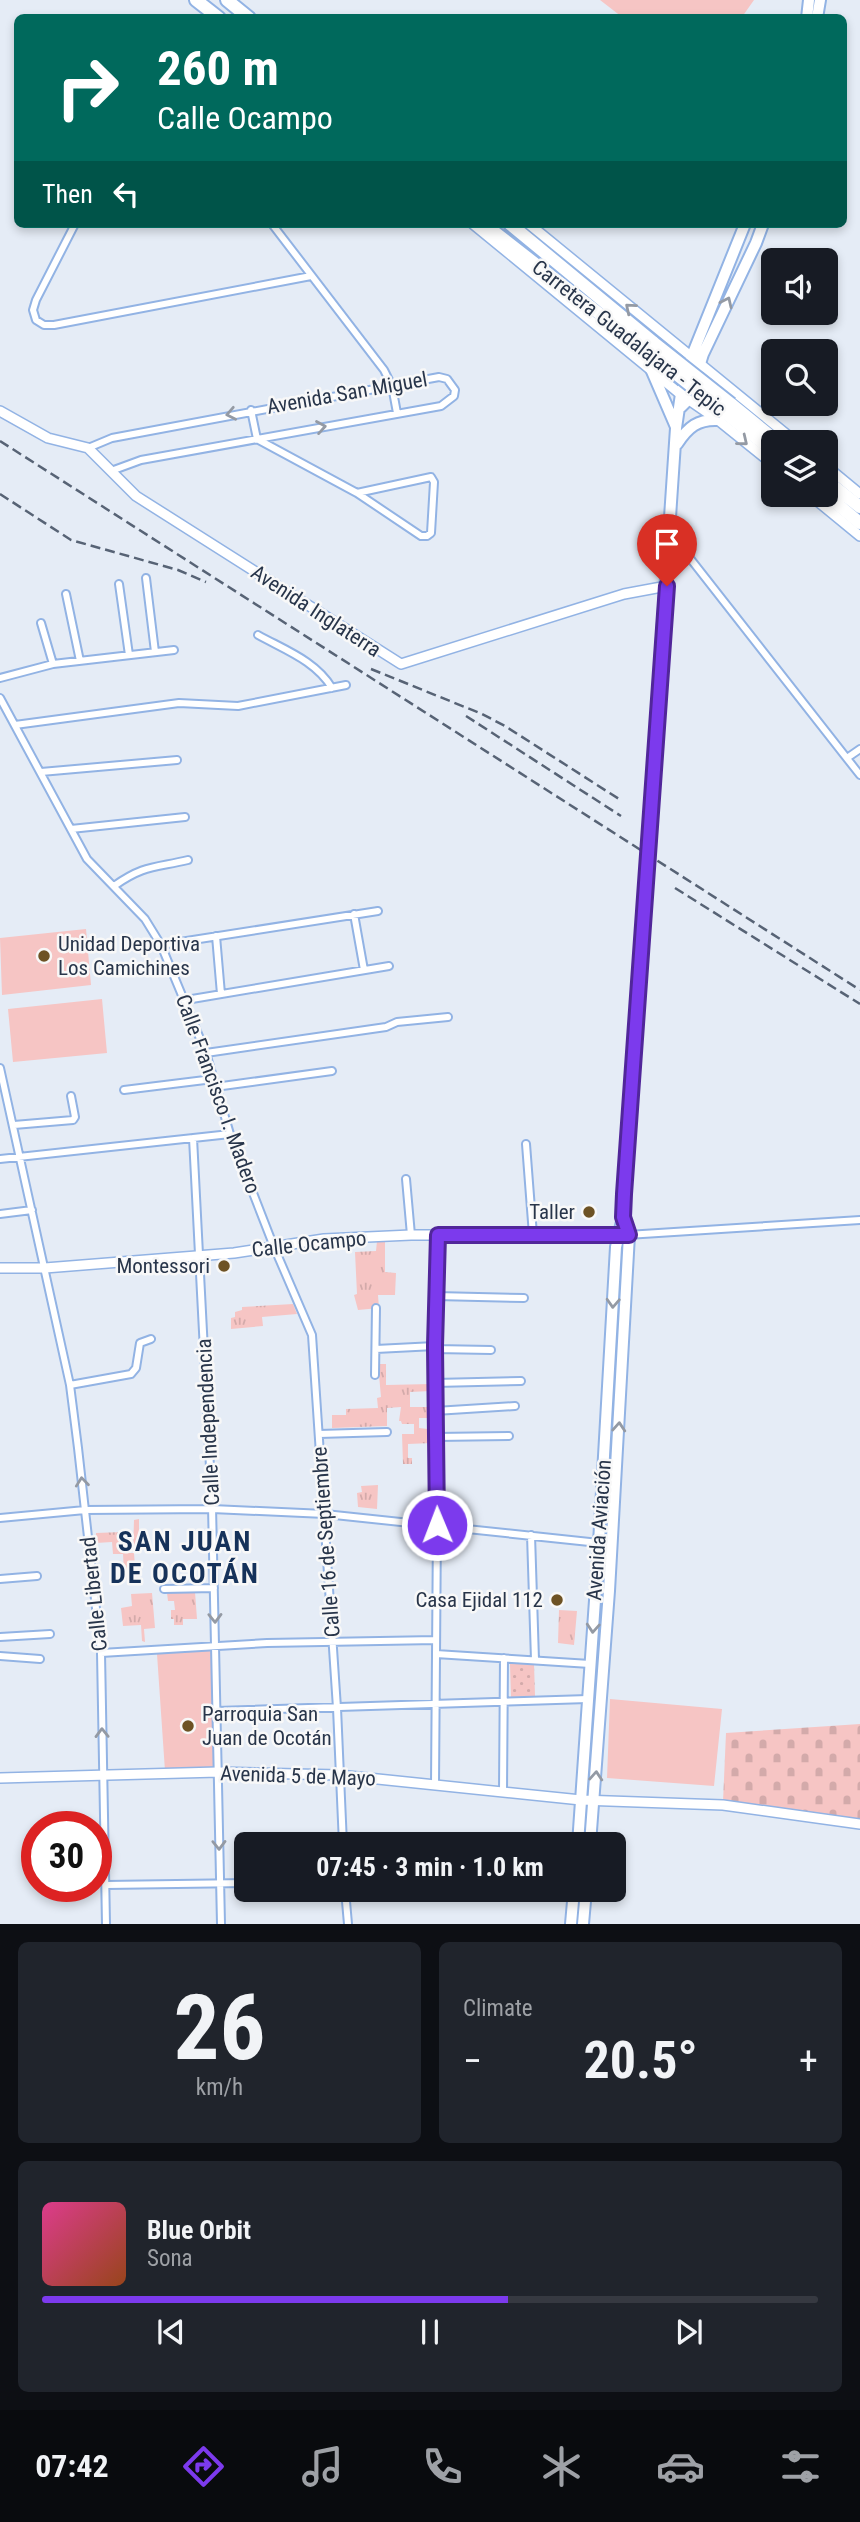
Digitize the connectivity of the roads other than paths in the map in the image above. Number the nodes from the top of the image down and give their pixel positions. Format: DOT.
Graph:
graph roads {
  1 [pos="196,0"];
  2 [pos="227,0"];
  3 [pos="235,0"];
  4 [pos="214,14"];
  5 [pos="244,14"];
  6 [pos="246,14"];
  7 [pos="73,228"];
  8 [pos="275,228"];
  9 [pos="478,228"];
  10 [pos="490,228"];
  11 [pos="515,228"];
  12 [pos="534,228"];
  13 [pos="744,228"];
  14 [pos="761,228"];
  15 [pos="311,276"];
  16 [pos="655,329"];
  17 [pos="650,347"];
  18 [pos="632,354"];
  19 [pos="695,361"];
  20 [pos="651,369"];
  21 [pos="392,386"];
  22 [pos="683,400"];
  23 [pos="728,408"];
  24 [pos="251,410"];
  25 [pos="0,411"];
  26 [pos="397,413"];
  27 [pos="676,428"];
  28 [pos="771,430"];
  29 [pos="761,431"];
  30 [pos="257,439"];
  31 [pos="761,440"];
  32 [pos="676,447"];
  33 [pos="88,448"];
  34 [pos="761,449"];
  35 [pos="111,471"];
  36 [pos="838,476"];
  37 [pos="838,490"];
  38 [pos="357,493"];
  39 [pos="860,494"];
  40 [pos="838,505"];
  41 [pos="825,507"];
  42 [pos="860,508"];
  43 [pos="860,523"];
  44 [pos="670,533"];
  45 [pos="860,536"];
  46 [pos="146,578"];
  47 [pos="119,584"];
  48 [pos="667,586"];
  49 [pos="66,594"];
  50 [pos="41,623"];
  51 [pos="258,635"];
  52 [pos="174,650"];
  53 [pos="155,652"];
  54 [pos="129,655"];
  55 [pos="80,661"];
  56 [pos="52,664"];
  57 [pos="0,678"];
  58 [pos="346,685"];
  59 [pos="332,688"];
  60 [pos="0,698"];
  61 [pos="15,725"];
  62 [pos="860,749"];
  63 [pos="847,758"];
  64 [pos="177,760"];
  65 [pos="41,772"];
  66 [pos="860,775"];
  67 [pos="185,817"];
  68 [pos="71,829"];
  69 [pos="188,860"];
  70 [pos="114,886"];
  71 [pos="378,911"];
  72 [pos="354,914"];
  73 [pos="216,936"];
  74 [pos="162,945"];
  75 [pos="389,966"];
  76 [pos="364,971"];
  77 [pos="222,994"];
  78 [pos="186,1000"];
  79 [pos="448,1017"];
  80 [pos="206,1053"];
  81 [pos="0,1069"];
  82 [pos="332,1071"];
  83 [pos="214,1083"];
  84 [pos="124,1090"];
  85 [pos="71,1096"];
  86 [pos="14,1125"];
  87 [pos="230,1134"];
  88 [pos="193,1138"];
  89 [pos="526,1144"];
  90 [pos="21,1157"];
  91 [pos="0,1159"];
  92 [pos="406,1179"];
  93 [pos="32,1210"];
  94 [pos="0,1214"];
  95 [pos="860,1220"];
  96 [pos="411,1235"];
  97 [pos="438,1235"];
  98 [pos="533,1235"];
  99 [pos="623,1235"];
  100 [pos="274,1247"];
  101 [pos="199,1256"];
  102 [pos="0,1268"];
  103 [pos="45,1268"];
  104 [pos="436,1296"];
  105 [pos="524,1298"];
  106 [pos="376,1308"];
  107 [pos="151,1339"];
  108 [pos="435,1348"];
  109 [pos="376,1349"];
  110 [pos="491,1350"];
  111 [pos="375,1375"];
  112 [pos="521,1381"];
  113 [pos="435,1383"];
  114 [pos="70,1385"];
  115 [pos="515,1406"];
  116 [pos="435,1411"];
  117 [pos="387,1432"];
  118 [pos="319,1434"];
  119 [pos="509,1436"];
  120 [pos="436,1437"];
  121 [pos="212,1509"];
  122 [pos="85,1510"];
  123 [pos="325,1514"];
  124 [pos="0,1518"];
  125 [pos="437,1525"];
  126 [pos="531,1535"];
  127 [pos="599,1543"];
  128 [pos="37,1576"];
  129 [pos="0,1578"];
  130 [pos="214,1588"];
  131 [pos="164,1589"];
  132 [pos="50,1634"];
  133 [pos="0,1637"];
  134 [pos="436,1640"];
  135 [pos="332,1641"];
  136 [pos="216,1647"];
  137 [pos="101,1653"];
  138 [pos="436,1654"];
  139 [pos="0,1656"];
  140 [pos="40,1658"];
  141 [pos="504,1658"];
  142 [pos="535,1660"];
  143 [pos="590,1664"];
  144 [pos="588,1699"];
  145 [pos="504,1702"];
  146 [pos="436,1704"];
  147 [pos="337,1707"];
  148 [pos="217,1711"];
  149 [pos="218,1772"];
  150 [pos="102,1775"];
  151 [pos="339,1775"];
  152 [pos="0,1778"];
  153 [pos="435,1785"];
  154 [pos="503,1792"];
  155 [pos="581,1800"];
  156 [pos="594,1800"];
  157 [pos="103,1811"];
  158 [pos="860,1824"];
  159 [pos="341,1832"];
  160 [pos="579,1832"];
  161 [pos="591,1832"];
  162 [pos="219,1882"];
  163 [pos="234,1883"];
  164 [pos="112,1885"];
  165 [pos="106,1902"];
  166 [pos="346,1902"];
  167 [pos="573,1902"];
  168 [pos="585,1902"];
  169 [pos="106,1923"];
  170 [pos="221,1923"];
  171 [pos="348,1923"];
  172 [pos="571,1923"];
  173 [pos="583,1923"];
  1 -- 4 [label="highway"];
  2 -- 5 [label="highway"];
  3 -- 6 [label="highway"];
  7 -- 15 [label="street"];
  8 -- 15 [label="street"];
  9 -- 18 [label="main road"];
  10 -- 17 [label="highway, Carretera Guadalajara - Tepic"];
  11 -- 17 [label="highway, Carretera Guadalajara - Tepic"];
  16 -- 12 [label="main road, one-way"];
  13 -- 19 [label="main road"];
  19 -- 14 [label="main road, one-way"];
  15 -- 21 [label="street"];
  16 -- 18 [label="main road"];
  16 -- 19 [label="main road"];
  17 -- 23 [label="highway, Carretera Guadalajara - Tepic, bridge"];
  18 -- 20 [label="main road"];
  19 -- 22 [label="main road, Avenida Aviación"];
  19 -- 23 [label="main road"];
  20 -- 22 [label="main road"];
  20 -- 27 [label="main road"];
  21 -- 24 [label="street, Avenida San Miguel"];
  21 -- 26 [label="street"];
  21 -- 26 [label="street, Avenida San Miguel"];
  22 -- 23 [label="main road"];
  22 -- 27 [label="main road, Avenida Aviación"];
  23 -- 28 [label="main road"];
  23 -- 29 [label="highway, Carretera Guadalajara - Tepic"];
  23 -- 31 [label="highway, Carretera Guadalajara - Tepic"];
  23 -- 32 [label="main road"];
  23 -- 34 [label="main road, one-way"];
  24 -- 30 [label="street"];
  24 -- 33 [label="street, Avenida San Miguel, one-way"];
  25 -- 33 [label="main road"];
  30 -- 26 [label="street, Avenida San Miguel, one-way"];
  27 -- 32 [label="main road, Avenida Aviación"];
  30 -- 35 [label="street, Avenida San Miguel"];
  30 -- 38 [label="street"];
  32 -- 44 [label="main road, Avenida Aviación"];
  33 -- 35 [label="main road, Avenida Inglaterra"];
  35 -- 48 [label="main road, Avenida Inglaterra"];
  36 -- 39 [label="main road"];
  37 -- 42 [label="highway"];
  38 -- 38 [label="street"];
  40 -- 43 [label="highway"];
  41 -- 45 [label="main road"];
  44 -- 48 [label="main road, Avenida Aviación"];
  44 -- 63 [label="street"];
  46 -- 53 [label="street"];
  47 -- 54 [label="street"];
  48 -- 99 [label="main road, Avenida Aviación"];
  49 -- 55 [label="street"];
  50 -- 56 [label="street"];
  51 -- 59 [label="street"];
  52 -- 53 [label="street"];
  53 -- 54 [label="street"];
  54 -- 55 [label="street"];
  55 -- 56 [label="street"];
  56 -- 57 [label="street"];
  58 -- 59 [label="street"];
  59 -- 61 [label="street"];
  60 -- 61 [label="street, Calle Francisco I. Madero"];
  61 -- 65 [label="street, Calle Francisco I. Madero"];
  62 -- 63 [label="street"];
  63 -- 66 [label="street"];
  64 -- 65 [label="street"];
  65 -- 68 [label="street, Calle Francisco I. Madero"];
  67 -- 68 [label="street"];
  68 -- 70 [label="street, Calle Francisco I. Madero"];
  69 -- 70 [label="street"];
  70 -- 74 [label="street, Calle Francisco I. Madero"];
  71 -- 72 [label="street"];
  72 -- 73 [label="street"];
  72 -- 76 [label="street"];
  73 -- 74 [label="street"];
  73 -- 77 [label="street"];
  74 -- 78 [label="street, Calle Francisco I. Madero"];
  75 -- 76 [label="street"];
  76 -- 77 [label="street"];
  77 -- 78 [label="street"];
  78 -- 80 [label="street, Calle Francisco I. Madero"];
  79 -- 80 [label="street"];
  80 -- 83 [label="street, Calle Francisco I. Madero"];
  81 -- 86 [label="street, Calle Libertad"];
  82 -- 83 [label="street"];
  83 -- 84 [label="street"];
  83 -- 87 [label="street, Calle Francisco I. Madero"];
  85 -- 86 [label="street"];
  86 -- 90 [label="street, Calle Libertad"];
  87 -- 88 [label="street"];
  87 -- 100 [label="street, Calle Francisco I. Madero"];
  88 -- 90 [label="street"];
  88 -- 101 [label="street, Calle Independencia"];
  89 -- 98 [label="street"];
  90 -- 91 [label="street"];
  90 -- 93 [label="street, Calle Libertad"];
  92 -- 96 [label="street"];
  93 -- 94 [label="street"];
  93 -- 103 [label="street, Calle Libertad"];
  95 -- 99 [label="street"];
  96 -- 97 [label="main road, Calle Ocampo"];
  96 -- 100 [label="main road, Calle Ocampo"];
  97 -- 98 [label="main road, Calle Ocampo"];
  97 -- 104 [label="street"];
  98 -- 99 [label="main road, Calle Ocampo"];
  99 -- 127 [label="main road, Avenida Aviación, one-way"];
  156 -- 99 [label="main road, Avenida Aviación, one-way"];
  100 -- 101 [label="main road, Calle Ocampo"];
  100 -- 118 [label="street, Calle 16 de Septiembre"];
  101 -- 103 [label="main road, Calle Ocampo"];
  101 -- 121 [label="street, Calle Independencia"];
  102 -- 103 [label="main road, Calle Ocampo"];
  103 -- 114 [label="street, Calle Libertad"];
  104 -- 105 [label="street"];
  104 -- 108 [label="street"];
  106 -- 109 [label="street"];
  107 -- 114 [label="street"];
  108 -- 109 [label="street"];
  108 -- 110 [label="street"];
  108 -- 113 [label="street"];
  109 -- 111 [label="street"];
  112 -- 113 [label="street"];
  113 -- 116 [label="street"];
  122 -- 114 [label="street, Calle Libertad, one-way"];
  115 -- 116 [label="street"];
  116 -- 120 [label="street"];
  117 -- 118 [label="street"];
  118 -- 123 [label="street, Calle 16 de Septiembre"];
  119 -- 120 [label="street"];
  120 -- 125 [label="street"];
  121 -- 122 [label="street"];
  121 -- 123 [label="street"];
  121 -- 130 [label="street, Calle Independencia"];
  122 -- 124 [label="street"];
  122 -- 137 [label="street, Calle Libertad"];
  123 -- 125 [label="street"];
  123 -- 135 [label="street, Calle 16 de Septiembre"];
  125 -- 126 [label="street"];
  125 -- 134 [label="street"];
  126 -- 127 [label="street"];
  126 -- 142 [label="street"];
  127 -- 143 [label="main road, Avenida Aviación, one-way"];
  128 -- 129 [label="street"];
  130 -- 131 [label="street"];
  130 -- 136 [label="street, Calle Independencia, one-way"];
  132 -- 133 [label="street"];
  134 -- 135 [label="street"];
  134 -- 138 [label="street"];
  135 -- 136 [label="street"];
  135 -- 147 [label="street, Calle 16 de Septiembre"];
  136 -- 137 [label="street"];
  136 -- 148 [label="street, Calle Independencia"];
  150 -- 137 [label="street, Calle Libertad, one-way"];
  138 -- 141 [label="street"];
  138 -- 146 [label="street"];
  139 -- 140 [label="street"];
  141 -- 142 [label="street"];
  141 -- 145 [label="street"];
  142 -- 143 [label="street"];
  143 -- 144 [label="main road, Avenida Aviación"];
  144 -- 145 [label="street"];
  144 -- 155 [label="main road, Avenida Aviación"];
  145 -- 146 [label="street"];
  145 -- 154 [label="street"];
  146 -- 147 [label="street"];
  146 -- 153 [label="street"];
  147 -- 148 [label="street"];
  147 -- 151 [label="street, Calle 16 de Septiembre"];
  148 -- 149 [label="street, Calle Independencia"];
  149 -- 150 [label="main road, Avenida 5 de Mayo"];
  149 -- 151 [label="main road, Avenida 5 de Mayo"];
  149 -- 162 [label="street, Calle Independencia, one-way"];
  150 -- 152 [label="main road, Avenida 5 de Mayo"];
  150 -- 157 [label="street, Calle Libertad"];
  151 -- 153 [label="main road, Avenida 5 de Mayo"];
  151 -- 159 [label="street, Calle 16 de Septiembre"];
  153 -- 154 [label="main road, Avenida 5 de Mayo"];
  154 -- 155 [label="main road, Avenida 5 de Mayo"];
  155 -- 156 [label="main road, Avenida 5 de Mayo"];
  155 -- 160 [label="main road, Avenida Aviación"];
  156 -- 158 [label="main road, Avenida 5 de Mayo"];
  156 -- 161 [label="main road, Avenida Aviación"];
  162 -- 163 [label="street"];
  162 -- 164 [label="street"];
  162 -- 170 [label="street, Calle Independencia"];
  165 -- 169 [label="street, Calle Libertad"];
  166 -- 171 [label="street"];
  167 -- 172 [label="main road"];
  168 -- 173 [label="main road"];
}
